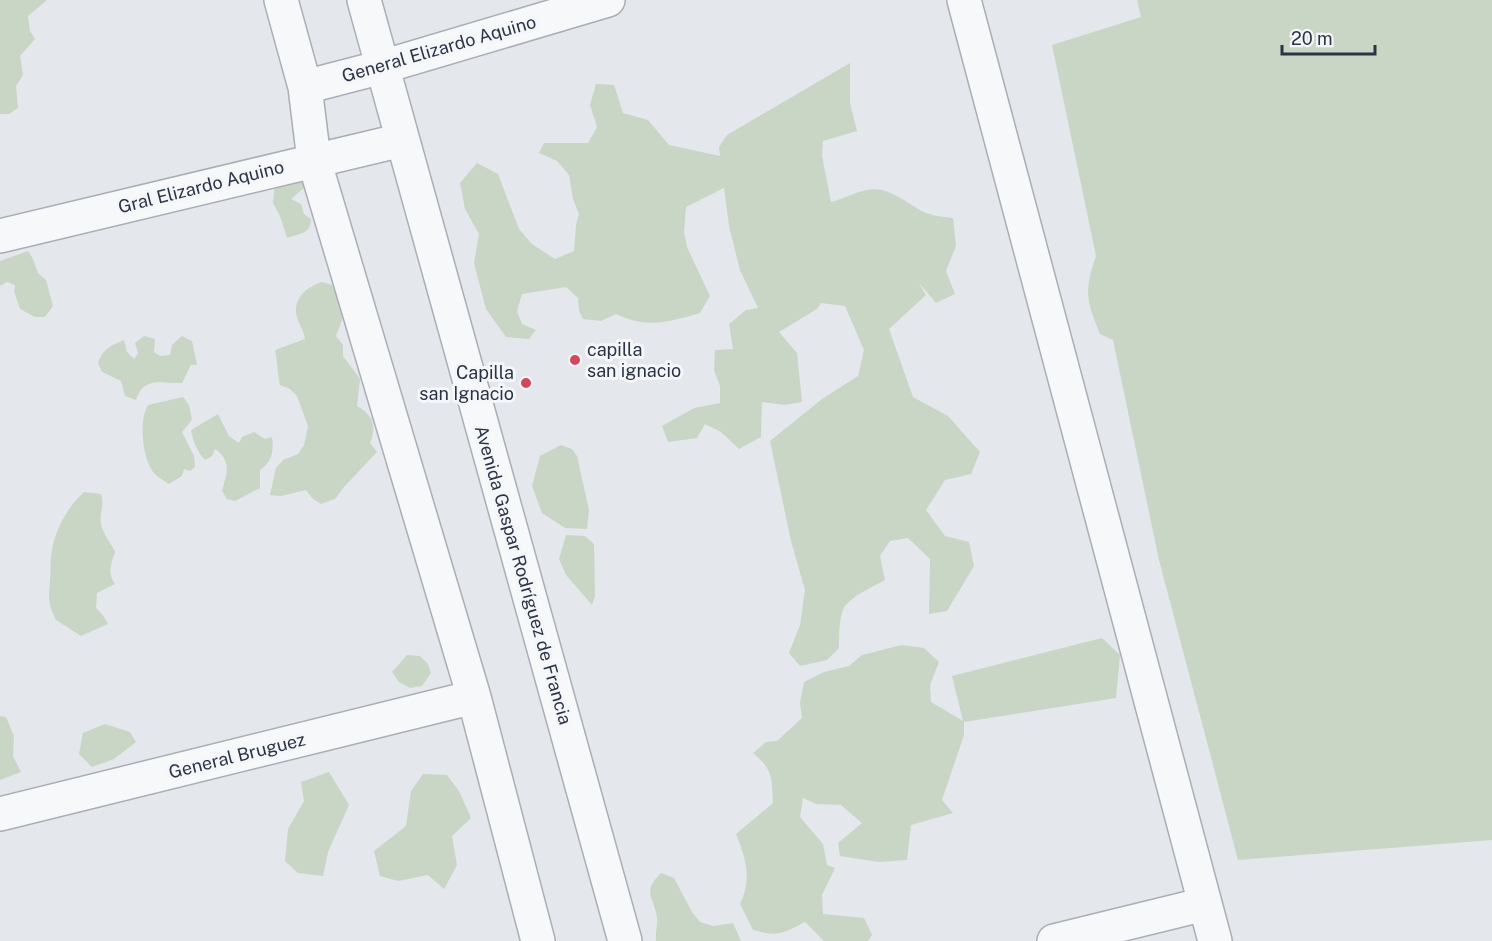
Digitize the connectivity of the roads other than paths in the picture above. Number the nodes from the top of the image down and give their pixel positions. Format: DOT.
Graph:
graph roads {
  1 [pos="281,0"];
  2 [pos="364,0"];
  3 [pos="608,0"];
  4 [pos="964,0"];
  5 [pos="382,67"];
  6 [pos="305,87"];
  7 [pos="402,140"];
  8 [pos="314,160"];
  9 [pos="0,236"];
  10 [pos="474,697"];
  11 [pos="0,814"];
  12 [pos="1205,904"];
  13 [pos="538,941"];
  14 [pos="625,941"];
  15 [pos="1054,941"];
  16 [pos="1215,941"];
  1 -- 6 [label="street"];
  2 -- 5 [label="street, Avenida Gaspar Rodríguez de Francia"];
  3 -- 5 [label="street, General Elizardo Aquino"];
  4 -- 12 [label="street"];
  5 -- 6 [label="street, General Elizardo Aquino"];
  5 -- 7 [label="street, Avenida Gaspar Rodríguez de Francia"];
  6 -- 8 [label="street"];
  7 -- 8 [label="street, Gral Elizardo Aquino"];
  7 -- 14 [label="street, Avenida Gaspar Rodríguez de Francia"];
  8 -- 9 [label="street, Gral Elizardo Aquino"];
  8 -- 10 [label="street"];
  10 -- 11 [label="street, General Bruguez"];
  10 -- 13 [label="street"];
  12 -- 15 [label="street"];
  12 -- 16 [label="street"];
}
